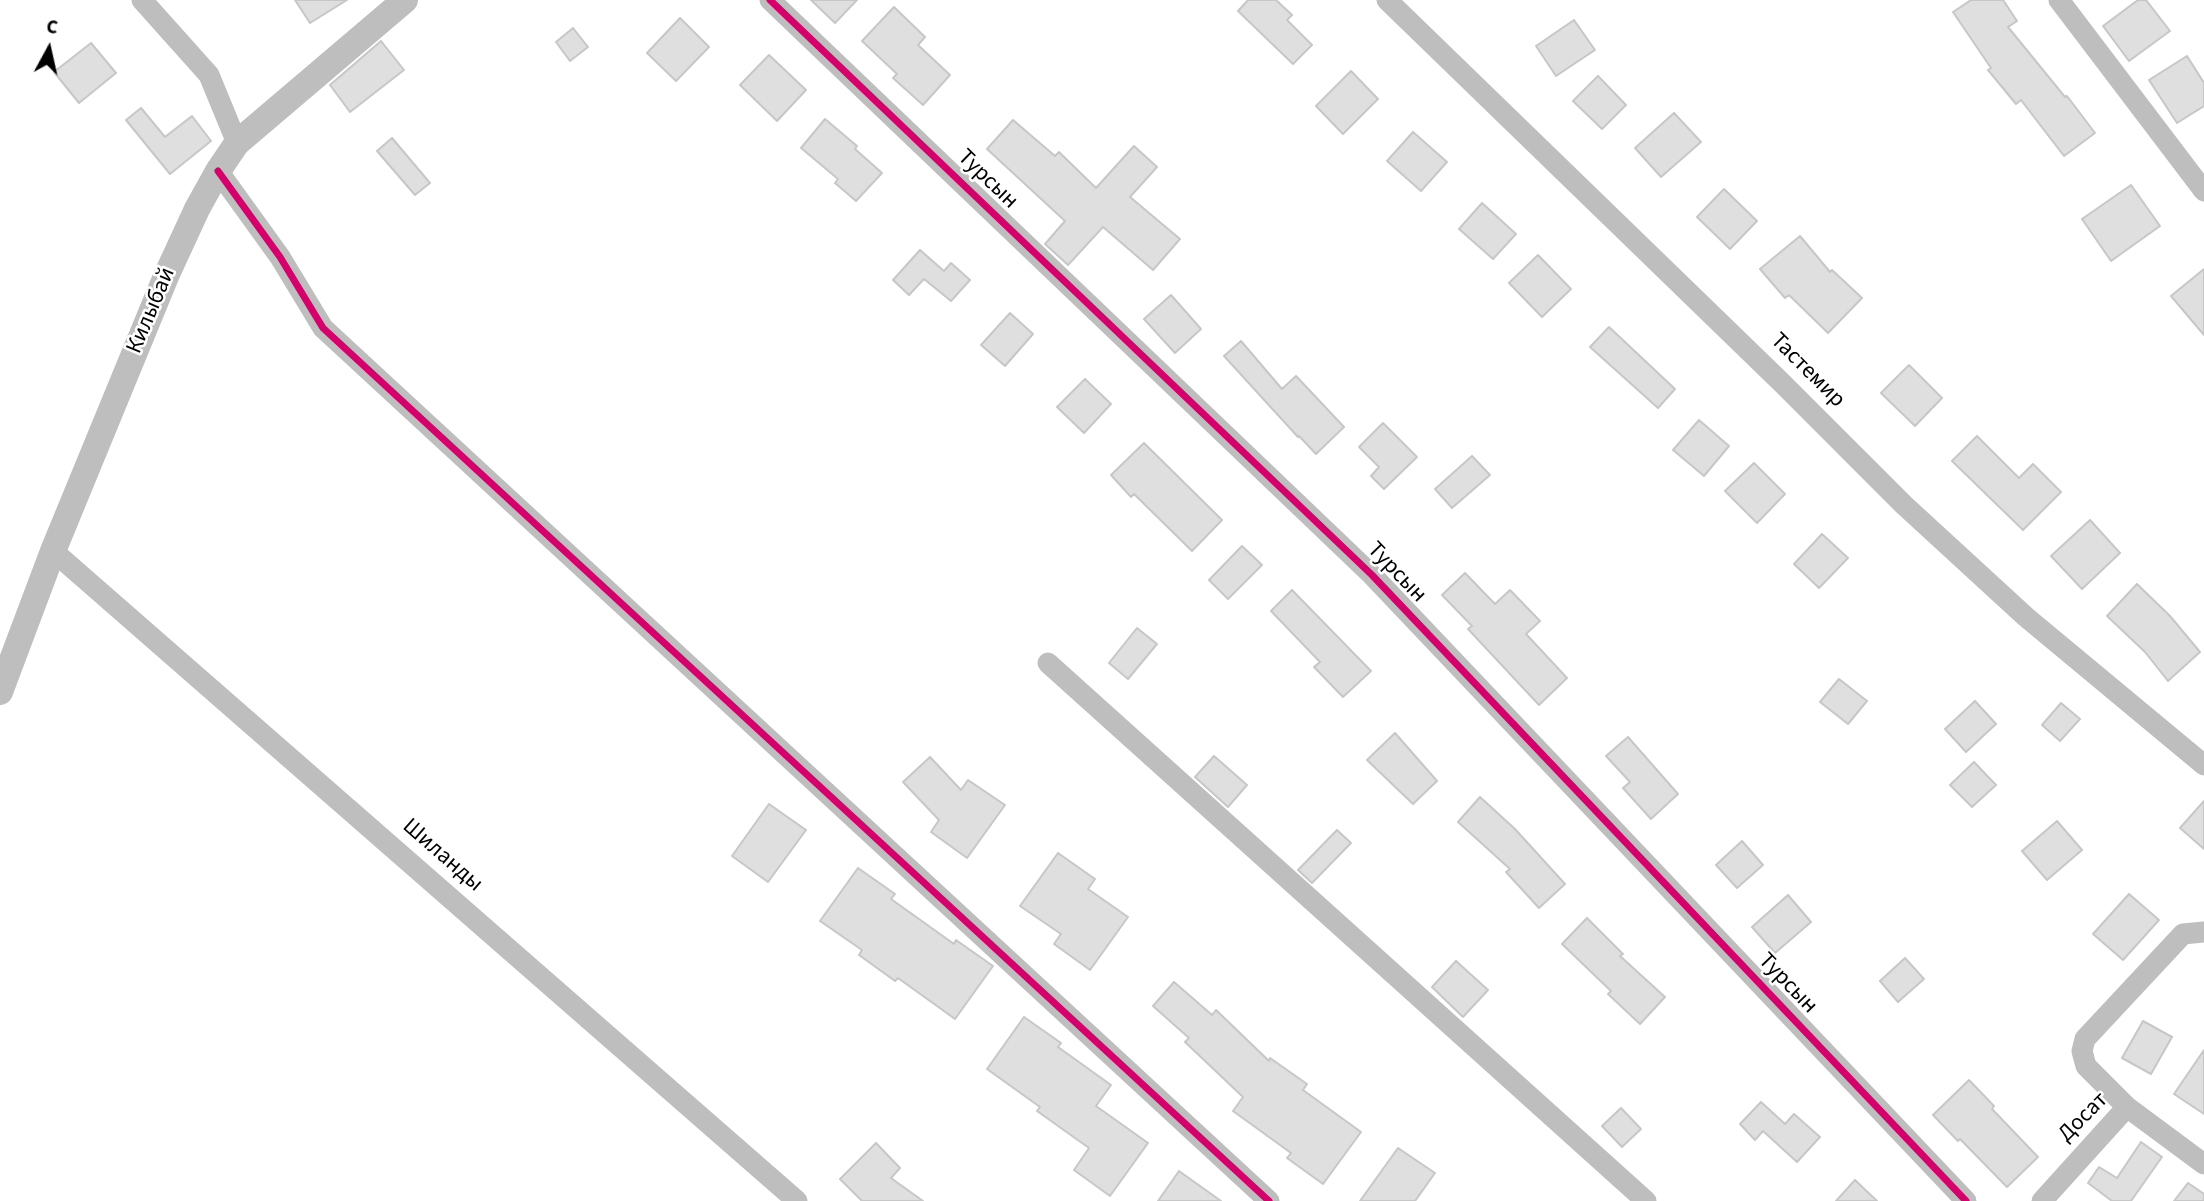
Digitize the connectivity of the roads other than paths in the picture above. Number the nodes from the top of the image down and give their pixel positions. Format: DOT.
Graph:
graph roads {
  1 [pos="142,0"];
  2 [pos="405,0"];
  3 [pos="770,0"];
  4 [pos="1387,0"];
  5 [pos="2059,0"];
  6 [pos="237,144"];
  7 [pos="218,171"];
  8 [pos="2204,191"];
  9 [pos="53,551"];
  10 [pos="1048,663"];
  11 [pos="0,692"];
  12 [pos="2204,765"];
  13 [pos="2204,932"];
  14 [pos="2127,1107"];
  15 [pos="2204,1164"];
  16 [pos="797,1201"];
  17 [pos="1269,1201"];
  18 [pos="1646,1201"];
  19 [pos="1966,1201"];
  20 [pos="2042,1201"];
  1 -- 6 [label="street"];
  2 -- 6 [label="street, Килыбай"];
  3 -- 19 [label="street, Турсын"];
  4 -- 12 [label="street, Тастемир"];
  5 -- 8 [label="street"];
  6 -- 7 [label="street, Килыбай"];
  7 -- 9 [label="street, Килыбай"];
  7 -- 17 [label="street"];
  9 -- 11 [label="street, Килыбай"];
  9 -- 16 [label="street, Шиланды"];
  10 -- 18 [label="street"];
  13 -- 14 [label="street"];
  14 -- 15 [label="street, Досат"];
  14 -- 20 [label="street, Досат"];
}
